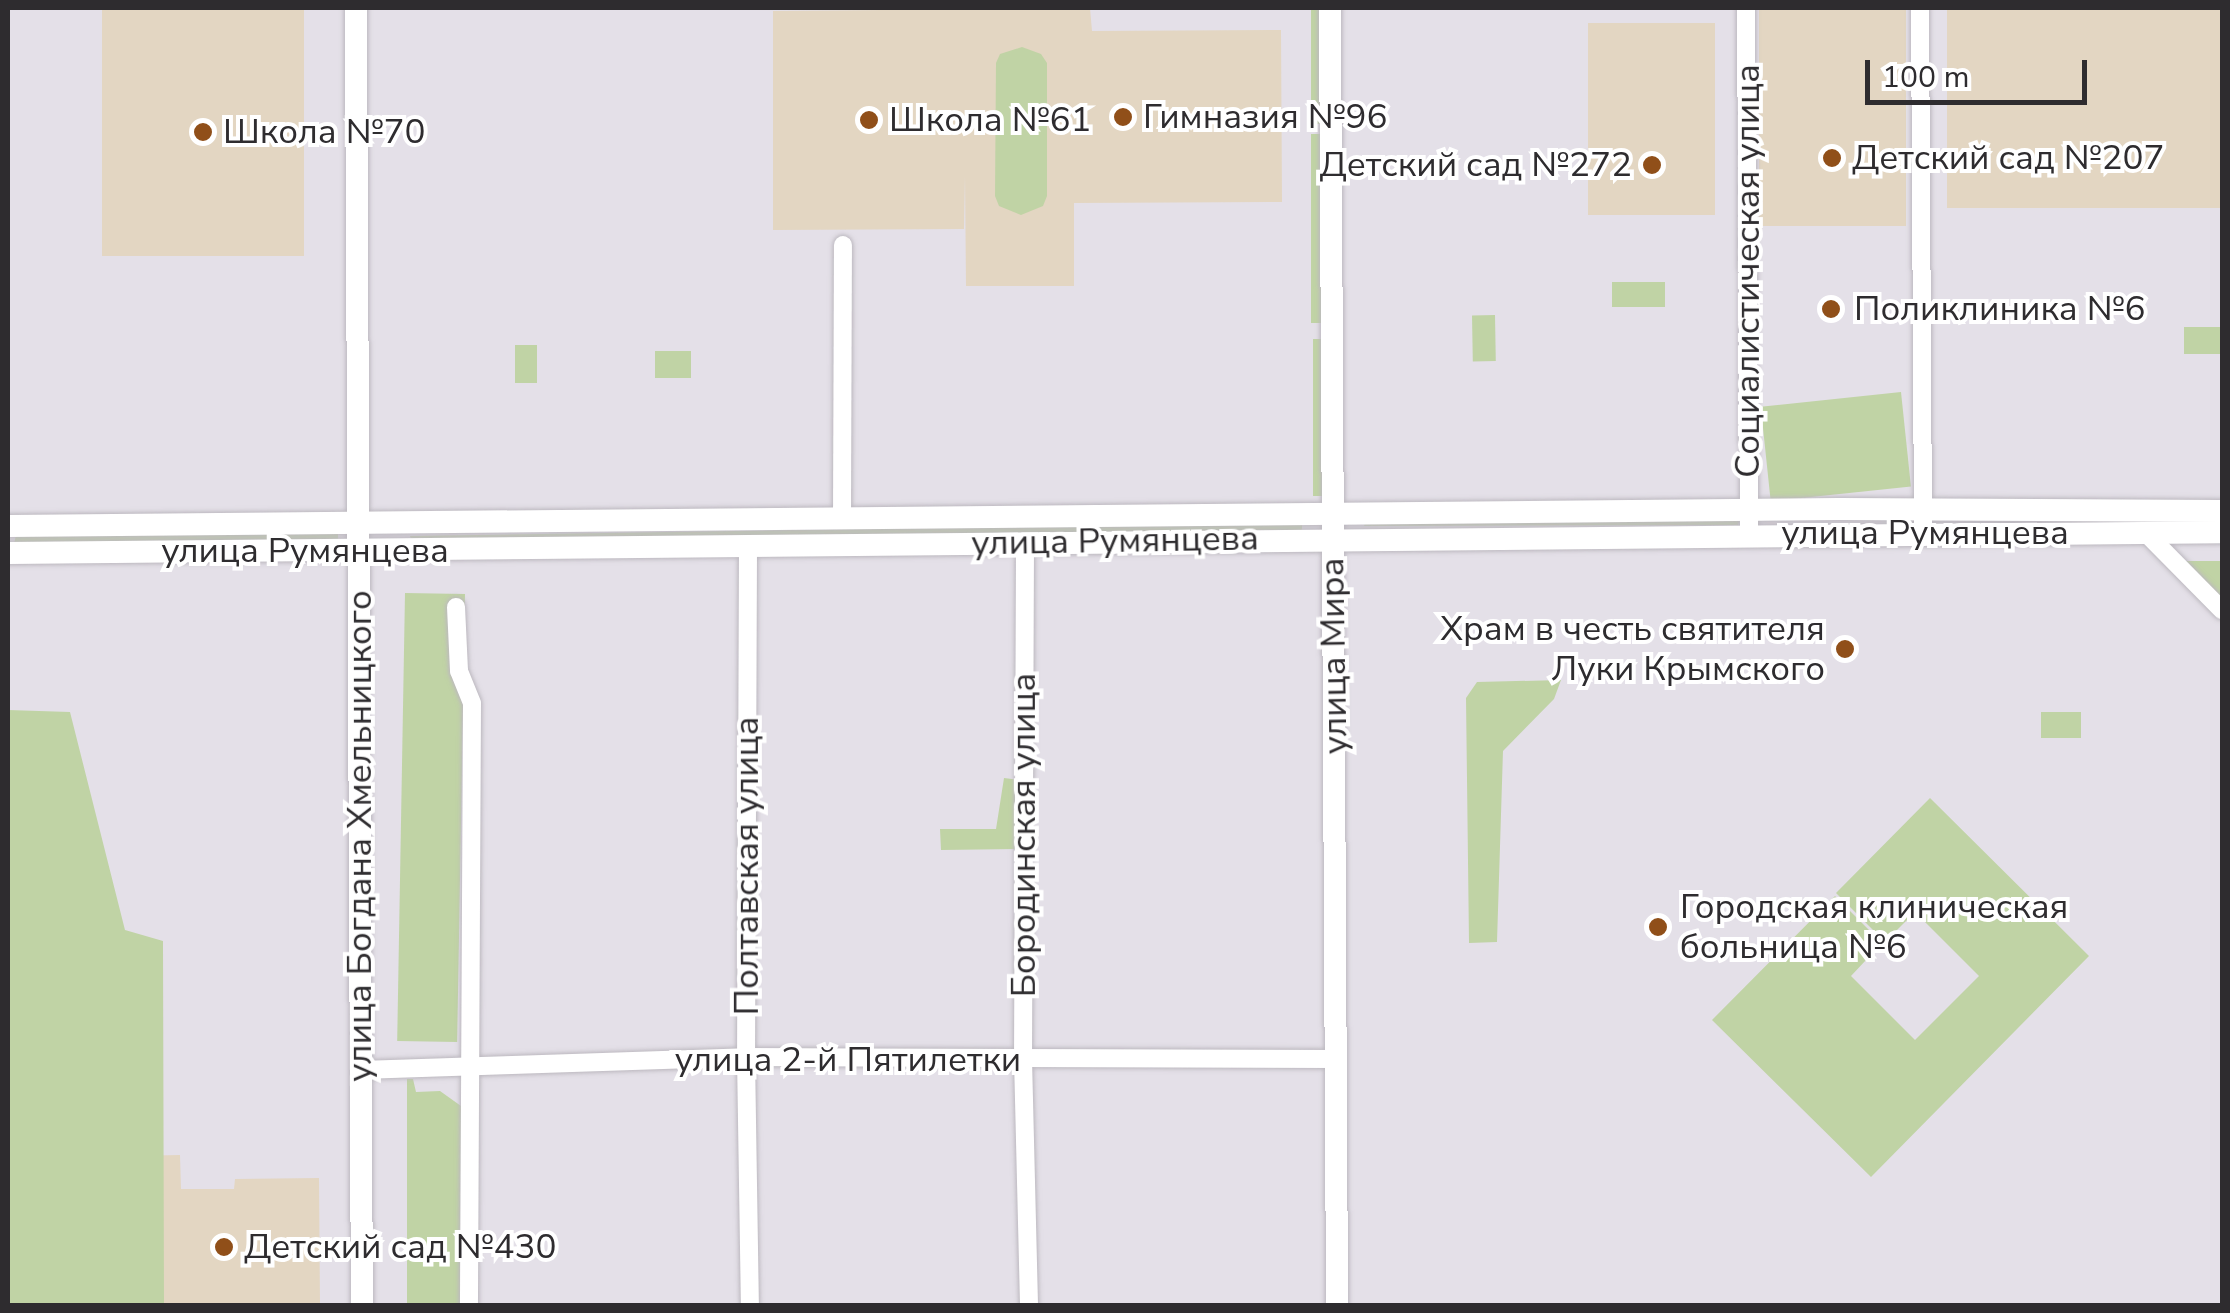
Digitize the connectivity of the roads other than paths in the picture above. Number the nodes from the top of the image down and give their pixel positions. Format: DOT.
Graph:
graph roads {
  1 [pos="356,8"];
  2 [pos="1330,8"];
  3 [pos="1746,8"];
  4 [pos="1920,8"];
  5 [pos="843,245"];
  6 [pos="2222,511"];
  7 [pos="1332,513"];
  8 [pos="842,519"];
  9 [pos="1923,521"];
  10 [pos="1750,522"];
  11 [pos="359,524"];
  12 [pos="8,526"];
  13 [pos="2145,532"];
  14 [pos="2222,532"];
  15 [pos="1332,537"];
  16 [pos="1025,544"];
  17 [pos="748,547"];
  18 [pos="359,551"];
  19 [pos="8,553"];
  20 [pos="456,608"];
  21 [pos="2222,610"];
  22 [pos="746,1057"];
  23 [pos="1023,1059"];
  24 [pos="1336,1059"];
  25 [pos="470,1069"];
  26 [pos="361,1070"];
  27 [pos="362,1306"];
  28 [pos="468,1306"];
  29 [pos="750,1306"];
  30 [pos="1030,1306"];
  31 [pos="1337,1306"];
  1 -- 11 [label="main road, улица Богдана Хмельницкого"];
  2 -- 7 [label="main road, улица Мира"];
  3 -- 10 [label="street, Социалистическая улица"];
  4 -- 9 [label="street"];
  5 -- 8 [label="street"];
  6 -- 9 [label="main road, улица Румянцева"];
  7 -- 8 [label="main road, улица Румянцева"];
  7 -- 10 [label="main road, улица Румянцева"];
  7 -- 15 [label="main road, улица Мира"];
  8 -- 11 [label="main road, улица Румянцева"];
  9 -- 10 [label="main road, улица Румянцева"];
  9 -- 13 [label="main road, улица Румянцева"];
  10 -- 15 [label="main road, улица Румянцева"];
  11 -- 12 [label="main road, улица Румянцева"];
  11 -- 18 [label="main road, улица Богдана Хмельницкого"];
  13 -- 14 [label="main road, улица Румянцева"];
  13 -- 21 [label="street"];
  15 -- 16 [label="main road, улица Румянцева"];
  15 -- 24 [label="main road, улица Мира"];
  16 -- 17 [label="main road, улица Румянцева"];
  16 -- 23 [label="street, Бородинская улица"];
  17 -- 18 [label="main road, улица Румянцева"];
  17 -- 22 [label="street, Полтавская улица"];
  18 -- 19 [label="main road, улица Румянцева"];
  18 -- 26 [label="main road, улица Богдана Хмельницкого"];
  20 -- 25 [label="street"];
  22 -- 23 [label="street, улица 2-й Пятилетки"];
  22 -- 25 [label="street, улица 2-й Пятилетки"];
  22 -- 29 [label="street, Полтавская улица"];
  23 -- 24 [label="street, улица 2-й Пятилетки"];
  23 -- 30 [label="street, Бородинская улица"];
  24 -- 31 [label="main road, улица Мира"];
  25 -- 26 [label="street, улица 2-й Пятилетки"];
  25 -- 28 [label="street"];
  26 -- 27 [label="main road, улица Богдана Хмельницкого"];
}
